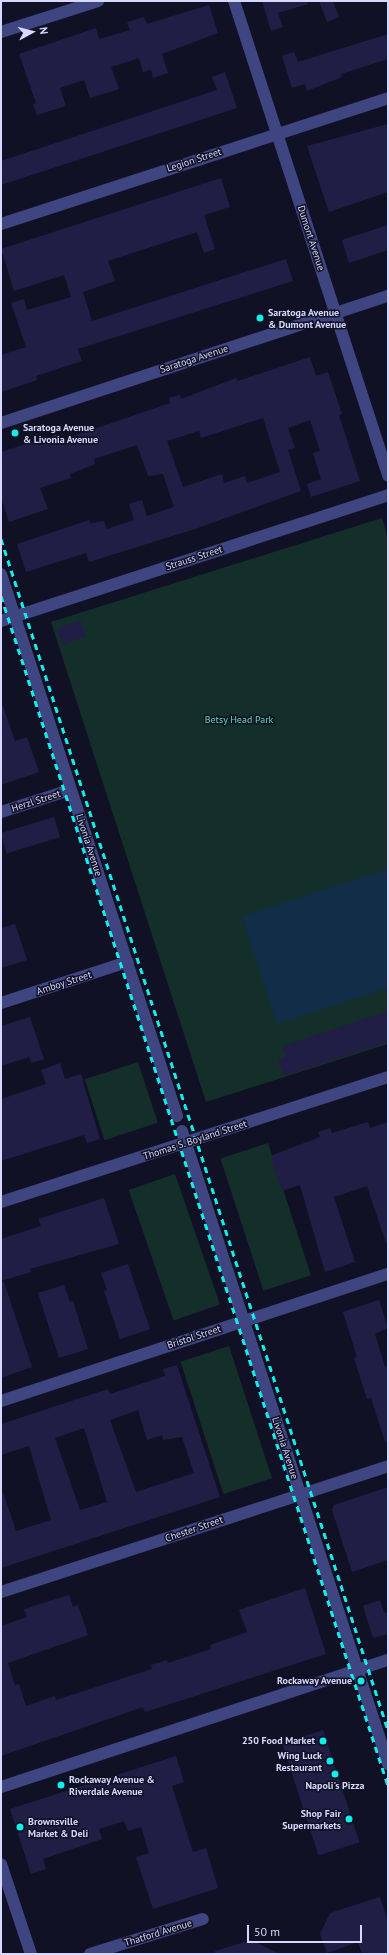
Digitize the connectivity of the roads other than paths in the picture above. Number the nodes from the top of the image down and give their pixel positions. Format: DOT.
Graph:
graph roads {
  1 [pos="98,1"];
  2 [pos="234,1"];
  3 [pos="1,32"];
  4 [pos="388,98"];
  5 [pos="277,134"];
  6 [pos="1,224"];
  7 [pos="388,296"];
  8 [pos="336,313"];
  9 [pos="1,423"];
  10 [pos="388,476"];
  11 [pos="388,495"];
  12 [pos="1,574"];
  13 [pos="15,616"];
  14 [pos="1,621"];
  15 [pos="70,790"];
  16 [pos="1,812"];
  17 [pos="127,962"];
  18 [pos="1,1003"];
  19 [pos="388,1077"];
  20 [pos="177,1116"];
  21 [pos="184,1137"];
  22 [pos="1,1202"];
  23 [pos="388,1274"];
  24 [pos="244,1321"];
  25 [pos="1,1401"];
  26 [pos="388,1466"];
  27 [pos="300,1494"];
  28 [pos="1,1592"];
  29 [pos="388,1660"];
  30 [pos="358,1670"];
  31 [pos="388,1764"];
  32 [pos="1,1787"];
  33 [pos="1,1864"];
  34 [pos="203,1919"];
  35 [pos="30,1954"];
  36 [pos="90,1954"];
  1 -- 3 [label="street"];
  2 -- 5 [label="street, Dumont Avenue"];
  4 -- 5 [label="street, Legion Street"];
  5 -- 6 [label="street, Legion Street"];
  5 -- 8 [label="street, Dumont Avenue"];
  7 -- 8 [label="street, Saratoga Avenue"];
  8 -- 9 [label="street, Saratoga Avenue"];
  8 -- 10 [label="street, Dumont Avenue"];
  11 -- 13 [label="street, Strauss Street"];
  12 -- 13 [label="street, Livonia Avenue"];
  13 -- 14 [label="street, Strauss Street"];
  13 -- 15 [label="street, Livonia Avenue"];
  15 -- 16 [label="street, Herzl Street"];
  15 -- 17 [label="street, Livonia Avenue"];
  17 -- 18 [label="street, Amboy Street"];
  17 -- 20 [label="street, Livonia Avenue"];
  19 -- 21 [label="street, Thomas S. Boyland Street"];
  21 -- 22 [label="street, Thomas S. Boyland Street"];
  21 -- 24 [label="street, Livonia Avenue"];
  23 -- 24 [label="street, Bristol Street"];
  24 -- 25 [label="street, Bristol Street"];
  24 -- 27 [label="street, Livonia Avenue"];
  26 -- 27 [label="street, Chester Street"];
  27 -- 28 [label="street, Chester Street"];
  27 -- 30 [label="street, Livonia Avenue"];
  29 -- 30 [label="street"];
  30 -- 31 [label="street, Livonia Avenue"];
  30 -- 32 [label="street"];
  33 -- 35 [label="street"];
  34 -- 36 [label="street, Thatford Avenue"];
}
